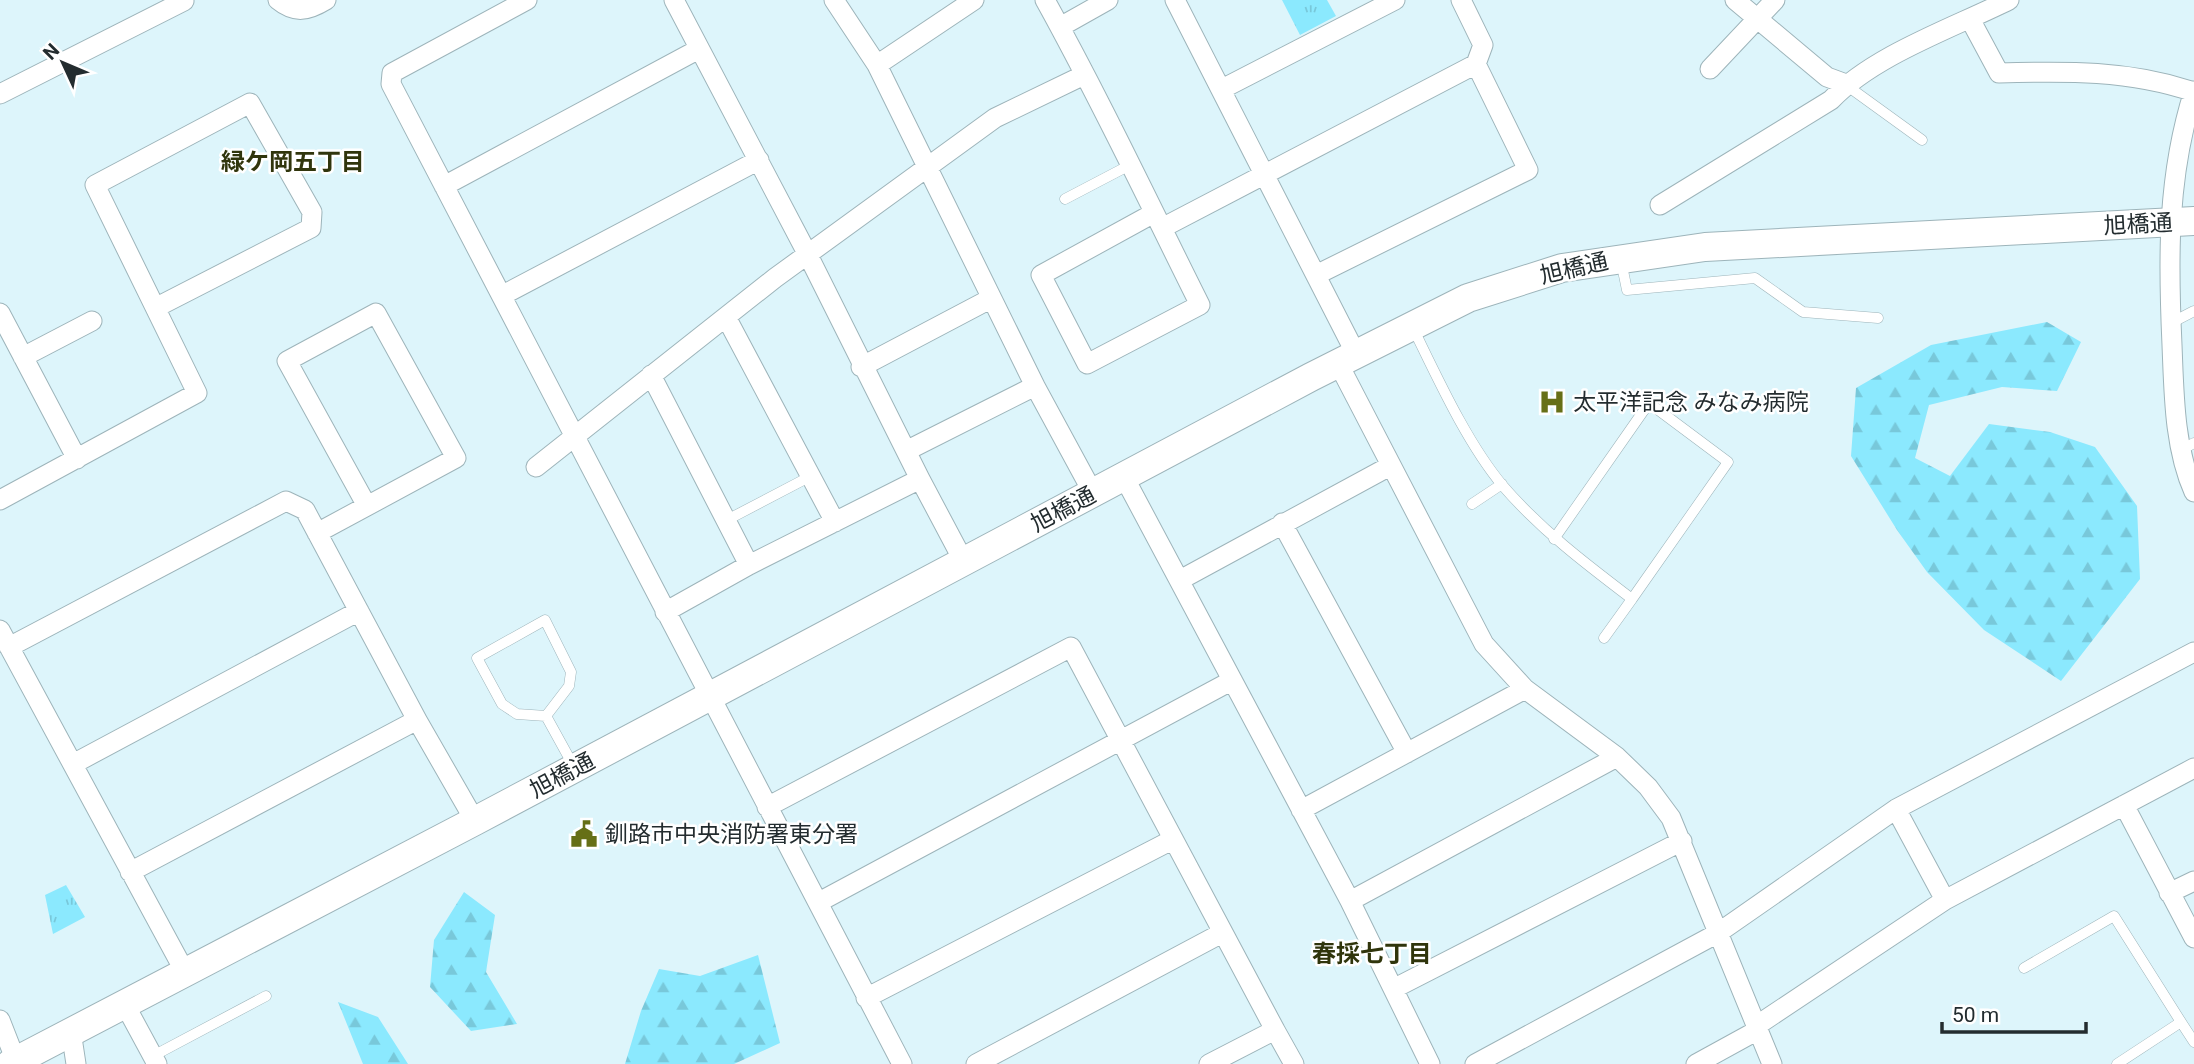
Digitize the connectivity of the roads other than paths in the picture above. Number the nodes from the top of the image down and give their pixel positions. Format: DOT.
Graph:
graph roads {
  1 [pos="278,0"];
  2 [pos="327,0"];
  3 [pos="527,0"];
  4 [pos="674,0"];
  5 [pos="834,0"];
  6 [pos="974,0"];
  7 [pos="1045,0"];
  8 [pos="1108,0"];
  9 [pos="1175,0"];
  10 [pos="1395,0"];
  11 [pos="1461,0"];
  12 [pos="1735,0"];
  13 [pos="1775,0"];
  14 [pos="2008,0"];
  15 [pos="184,1"];
  16 [pos="1758,19"];
  17 [pos="1970,19"];
  18 [pos="1060,27"];
  19 [pos="699,49"];
  20 [pos="1476,64"];
  21 [pos="877,65"];
  22 [pos="1710,69"];
  23 [pos="1084,75"];
  24 [pos="1846,85"];
  25 [pos="1222,89"];
  26 [pos="2194,92"];
  27 [pos="0,93"];
  28 [pos="1922,140"];
  29 [pos="759,160"];
  30 [pos="1130,165"];
  31 [pos="929,167"];
  32 [pos="1264,173"];
  33 [pos="444,186"];
  34 [pos="1065,199"];
  35 [pos="1660,205"];
  36 [pos="1158,221"];
  37 [pos="2181,222"];
  38 [pos="808,255"];
  39 [pos="1620,257"];
  40 [pos="1316,275"];
  41 [pos="503,295"];
  42 [pos="990,299"];
  43 [pos="157,307"];
  44 [pos="0,313"];
  45 [pos="2193,314"];
  46 [pos="726,317"];
  47 [pos="1878,318"];
  48 [pos="92,321"];
  49 [pos="2171,323"];
  50 [pos="1411,325"];
  51 [pos="23,357"];
  52 [pos="1347,358"];
  53 [pos="861,367"];
  54 [pos="651,375"];
  55 [pos="1035,386"];
  56 [pos="575,436"];
  57 [pos="2187,447"];
  58 [pos="906,451"];
  59 [pos="78,459"];
  60 [pos="1390,466"];
  61 [pos="536,467"];
  62 [pos="811,476"];
  63 [pos="1124,477"];
  64 [pos="920,479"];
  65 [pos="1502,484"];
  66 [pos="2194,492"];
  67 [pos="1093,493"];
  68 [pos="0,500"];
  69 [pos="1472,504"];
  70 [pos="367,506"];
  71 [pos="726,521"];
  72 [pos="835,522"];
  73 [pos="1282,523"];
  74 [pos="317,533"];
  75 [pos="1554,539"];
  76 [pos="964,562"];
  77 [pos="749,565"];
  78 [pos="1180,580"];
  79 [pos="1632,599"];
  80 [pos="359,611"];
  81 [pos="665,612"];
  82 [pos="4,638"];
  83 [pos="1604,638"];
  84 [pos="2194,652"];
  85 [pos="1231,681"];
  86 [pos="1525,689"];
  87 [pos="710,696"];
  88 [pos="546,716"];
  89 [pos="417,720"];
  90 [pos="1123,740"];
  91 [pos="1407,753"];
  92 [pos="1617,757"];
  93 [pos="73,764"];
  94 [pos="575,768"];
  95 [pos="2194,768"];
  96 [pos="2124,805"];
  97 [pos="767,807"];
  98 [pos="1896,809"];
  99 [pos="1301,810"];
  100 [pos="475,821"];
  101 [pos="1172,840"];
  102 [pos="1682,841"];
  103 [pos="130,872"];
  104 [pos="2194,881"];
  105 [pos="2169,893"];
  106 [pos="1945,900"];
  107 [pos="1350,901"];
  108 [pos="819,902"];
  109 [pos="1222,933"];
  110 [pos="1717,933"];
  111 [pos="2194,938"];
  112 [pos="2024,968"];
  113 [pos="185,972"];
  114 [pos="1395,988"];
  115 [pos="266,996"];
  116 [pos="866,998"];
  117 [pos="124,1003"];
  118 [pos="0,1020"];
  119 [pos="2181,1022"];
  120 [pos="1757,1028"];
  121 [pos="1275,1030"];
  122 [pos="71,1031"];
  123 [pos="2194,1042"];
  124 [pos="155,1060"];
  125 [pos="13,1062"];
  126 [pos="76,1064"];
  127 [pos="902,1064"];
  128 [pos="976,1064"];
  129 [pos="1209,1064"];
  130 [pos="1294,1064"];
  131 [pos="1430,1064"];
  132 [pos="1475,1064"];
  133 [pos="1696,1064"];
  134 [pos="1772,1064"];
  135 [pos="2117,1064"];
  1 -- 2 [label="street"];
  3 -- 33 [label="street"];
  4 -- 19 [label="street"];
  5 -- 21 [label="street"];
  6 -- 21 [label="street"];
  7 -- 18 [label="street"];
  8 -- 18 [label="street"];
  9 -- 25 [label="street"];
  10 -- 25 [label="street"];
  11 -- 20 [label="street"];
  12 -- 16 [label="street"];
  13 -- 16 [label="street"];
  14 -- 17 [label="street"];
  15 -- 27 [label="street"];
  16 -- 22 [label="street"];
  16 -- 24 [label="street"];
  17 -- 24 [label="street"];
  17 -- 26 [label="street"];
  18 -- 23 [label="street"];
  19 -- 29 [label="street"];
  19 -- 33 [label="street"];
  20 -- 32 [label="street"];
  20 -- 40 [label="street"];
  21 -- 31 [label="street"];
  23 -- 30 [label="street"];
  23 -- 31 [label="street"];
  24 -- 28 [label="lane"];
  24 -- 35 [label="street"];
  25 -- 32 [label="street"];
  26 -- 37 [label="street"];
  29 -- 38 [label="street"];
  29 -- 41 [label="street"];
  30 -- 34 [label="lane"];
  30 -- 36 [label="street"];
  31 -- 38 [label="street"];
  31 -- 42 [label="street"];
  32 -- 36 [label="street"];
  32 -- 40 [label="street"];
  33 -- 41 [label="street"];
  36 -- 36 [label="street"];
  37 -- 39 [label="street, 旭橋通"];
  37 -- 49 [label="street"];
  38 -- 46 [label="street"];
  38 -- 53 [label="street"];
  39 -- 47 [label="lane"];
  39 -- 50 [label="street, 旭橋通"];
  40 -- 52 [label="street"];
  41 -- 56 [label="street"];
  42 -- 53 [label="street"];
  42 -- 55 [label="street"];
  43 -- 43 [label="street"];
  43 -- 59 [label="street"];
  44 -- 51 [label="street"];
  45 -- 49 [label="lane"];
  46 -- 54 [label="street"];
  46 -- 62 [label="street"];
  48 -- 51 [label="street"];
  49 -- 57 [label="street"];
  50 -- 52 [label="street, 旭橋通"];
  50 -- 65 [label="lane"];
  51 -- 59 [label="street"];
  52 -- 60 [label="street"];
  52 -- 63 [label="street, 旭橋通"];
  53 -- 58 [label="street"];
  54 -- 56 [label="street"];
  54 -- 71 [label="street"];
  55 -- 58 [label="street"];
  55 -- 67 [label="street"];
  56 -- 61 [label="street"];
  56 -- 81 [label="street"];
  57 -- 66 [label="street"];
  58 -- 64 [label="street"];
  59 -- 68 [label="street"];
  60 -- 73 [label="street"];
  60 -- 86 [label="street"];
  62 -- 71 [label="lane"];
  62 -- 72 [label="street"];
  63 -- 67 [label="street, 旭橋通"];
  63 -- 78 [label="street"];
  64 -- 72 [label="street"];
  64 -- 76 [label="street"];
  65 -- 69 [label="lane"];
  65 -- 75 [label="lane"];
  67 -- 76 [label="street, 旭橋通"];
  70 -- 70 [label="street"];
  70 -- 74 [label="street"];
  71 -- 77 [label="street"];
  72 -- 77 [label="street"];
  73 -- 78 [label="street"];
  73 -- 91 [label="street"];
  74 -- 80 [label="street"];
  74 -- 82 [label="street"];
  75 -- 79 [label="lane"];
  75 -- 79 [label="lane"];
  76 -- 87 [label="street, 旭橋通"];
  77 -- 81 [label="street"];
  78 -- 85 [label="street"];
  79 -- 83 [label="lane"];
  80 -- 89 [label="street"];
  80 -- 93 [label="street"];
  81 -- 87 [label="street"];
  82 -- 93 [label="street"];
  84 -- 98 [label="street"];
  85 -- 90 [label="street"];
  85 -- 99 [label="street"];
  86 -- 91 [label="street"];
  86 -- 92 [label="street"];
  87 -- 94 [label="street, 旭橋通"];
  87 -- 97 [label="street"];
  88 -- 88 [label="lane"];
  88 -- 94 [label="lane"];
  89 -- 100 [label="street"];
  89 -- 103 [label="street"];
  90 -- 97 [label="street"];
  90 -- 101 [label="street"];
  90 -- 108 [label="street"];
  91 -- 99 [label="street"];
  92 -- 102 [label="street"];
  92 -- 107 [label="street"];
  93 -- 103 [label="street"];
  94 -- 100 [label="street, 旭橋通"];
  95 -- 96 [label="street"];
  96 -- 105 [label="street"];
  96 -- 106 [label="street"];
  97 -- 108 [label="street"];
  98 -- 106 [label="street"];
  98 -- 110 [label="street"];
  99 -- 107 [label="street"];
  100 -- 113 [label="street, 旭橋通"];
  101 -- 109 [label="street"];
  101 -- 116 [label="street"];
  102 -- 110 [label="street"];
  102 -- 114 [label="street"];
  103 -- 113 [label="street"];
  104 -- 105 [label="street"];
  105 -- 111 [label="street"];
  106 -- 120 [label="street"];
  107 -- 114 [label="street"];
  108 -- 116 [label="street"];
  109 -- 121 [label="street"];
  109 -- 128 [label="street"];
  110 -- 120 [label="street"];
  110 -- 132 [label="street"];
  112 -- 119 [label="lane"];
  113 -- 117 [label="street, 旭橋通"];
  114 -- 131 [label="street"];
  115 -- 124 [label="lane"];
  116 -- 127 [label="street"];
  117 -- 122 [label="street, 旭橋通"];
  117 -- 124 [label="street"];
  118 -- 125 [label="street"];
  119 -- 123 [label="lane"];
  119 -- 135 [label="lane"];
  120 -- 133 [label="street"];
  120 -- 134 [label="street"];
  121 -- 129 [label="street"];
  121 -- 130 [label="street"];
  122 -- 125 [label="street, 旭橋通"];
  122 -- 126 [label="street"];
}
